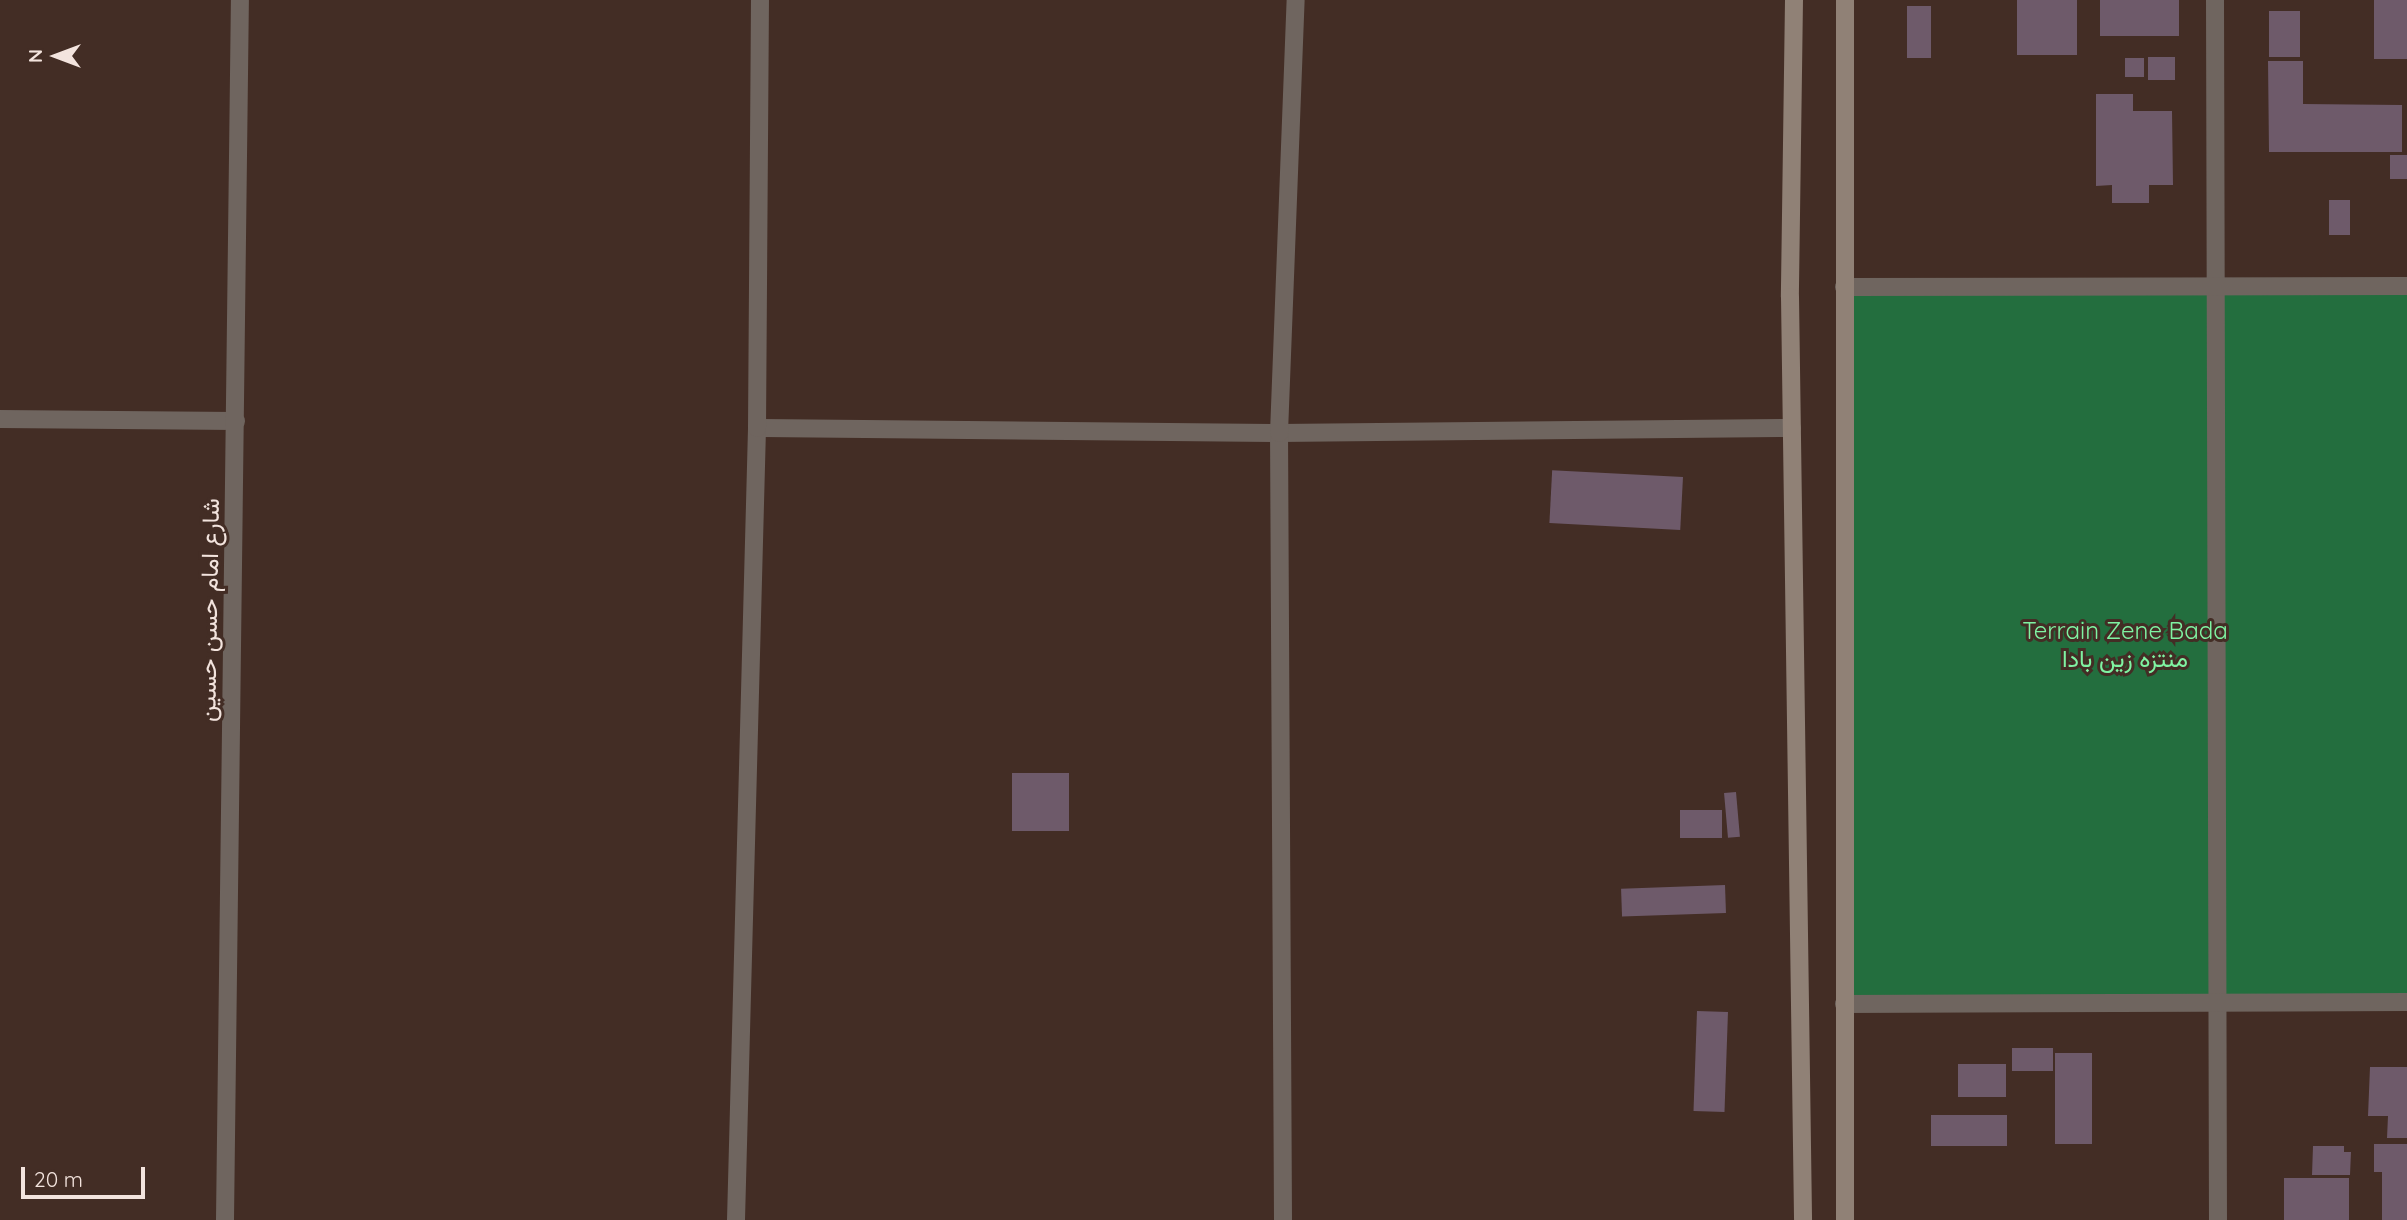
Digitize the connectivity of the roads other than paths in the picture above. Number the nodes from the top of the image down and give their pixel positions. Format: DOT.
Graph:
graph roads {
  1 [pos="240,0"];
  2 [pos="760,0"];
  3 [pos="1296,0"];
  4 [pos="1794,0"];
  5 [pos="1846,0"];
  6 [pos="2215,0"];
  7 [pos="2216,282"];
  8 [pos="2407,286"];
  9 [pos="1844,287"];
  10 [pos="0,419"];
  11 [pos="236,421"];
  12 [pos="757,428"];
  13 [pos="1791,428"];
  14 [pos="1279,433"];
  15 [pos="2407,1002"];
  16 [pos="2217,1003"];
  17 [pos="1844,1004"];
  18 [pos="225,1220"];
  19 [pos="736,1220"];
  20 [pos="1283,1220"];
  21 [pos="1803,1220"];
  22 [pos="1846,1220"];
  23 [pos="2218,1220"];
  1 -- 11 [label="street, شارع امام حسن حسين"];
  2 -- 12 [label="street"];
  3 -- 14 [label="street"];
  4 -- 13 [label="street"];
  5 -- 9 [label="street"];
  6 -- 7 [label="street"];
  7 -- 8 [label="street"];
  7 -- 9 [label="street"];
  7 -- 16 [label="street"];
  9 -- 17 [label="street"];
  10 -- 11 [label="street"];
  11 -- 18 [label="street, شارع امام حسن حسين"];
  12 -- 14 [label="street"];
  12 -- 19 [label="street"];
  13 -- 14 [label="street"];
  13 -- 21 [label="street"];
  14 -- 20 [label="street"];
  15 -- 16 [label="street"];
  16 -- 17 [label="street"];
  16 -- 23 [label="street"];
  17 -- 22 [label="street"];
}
